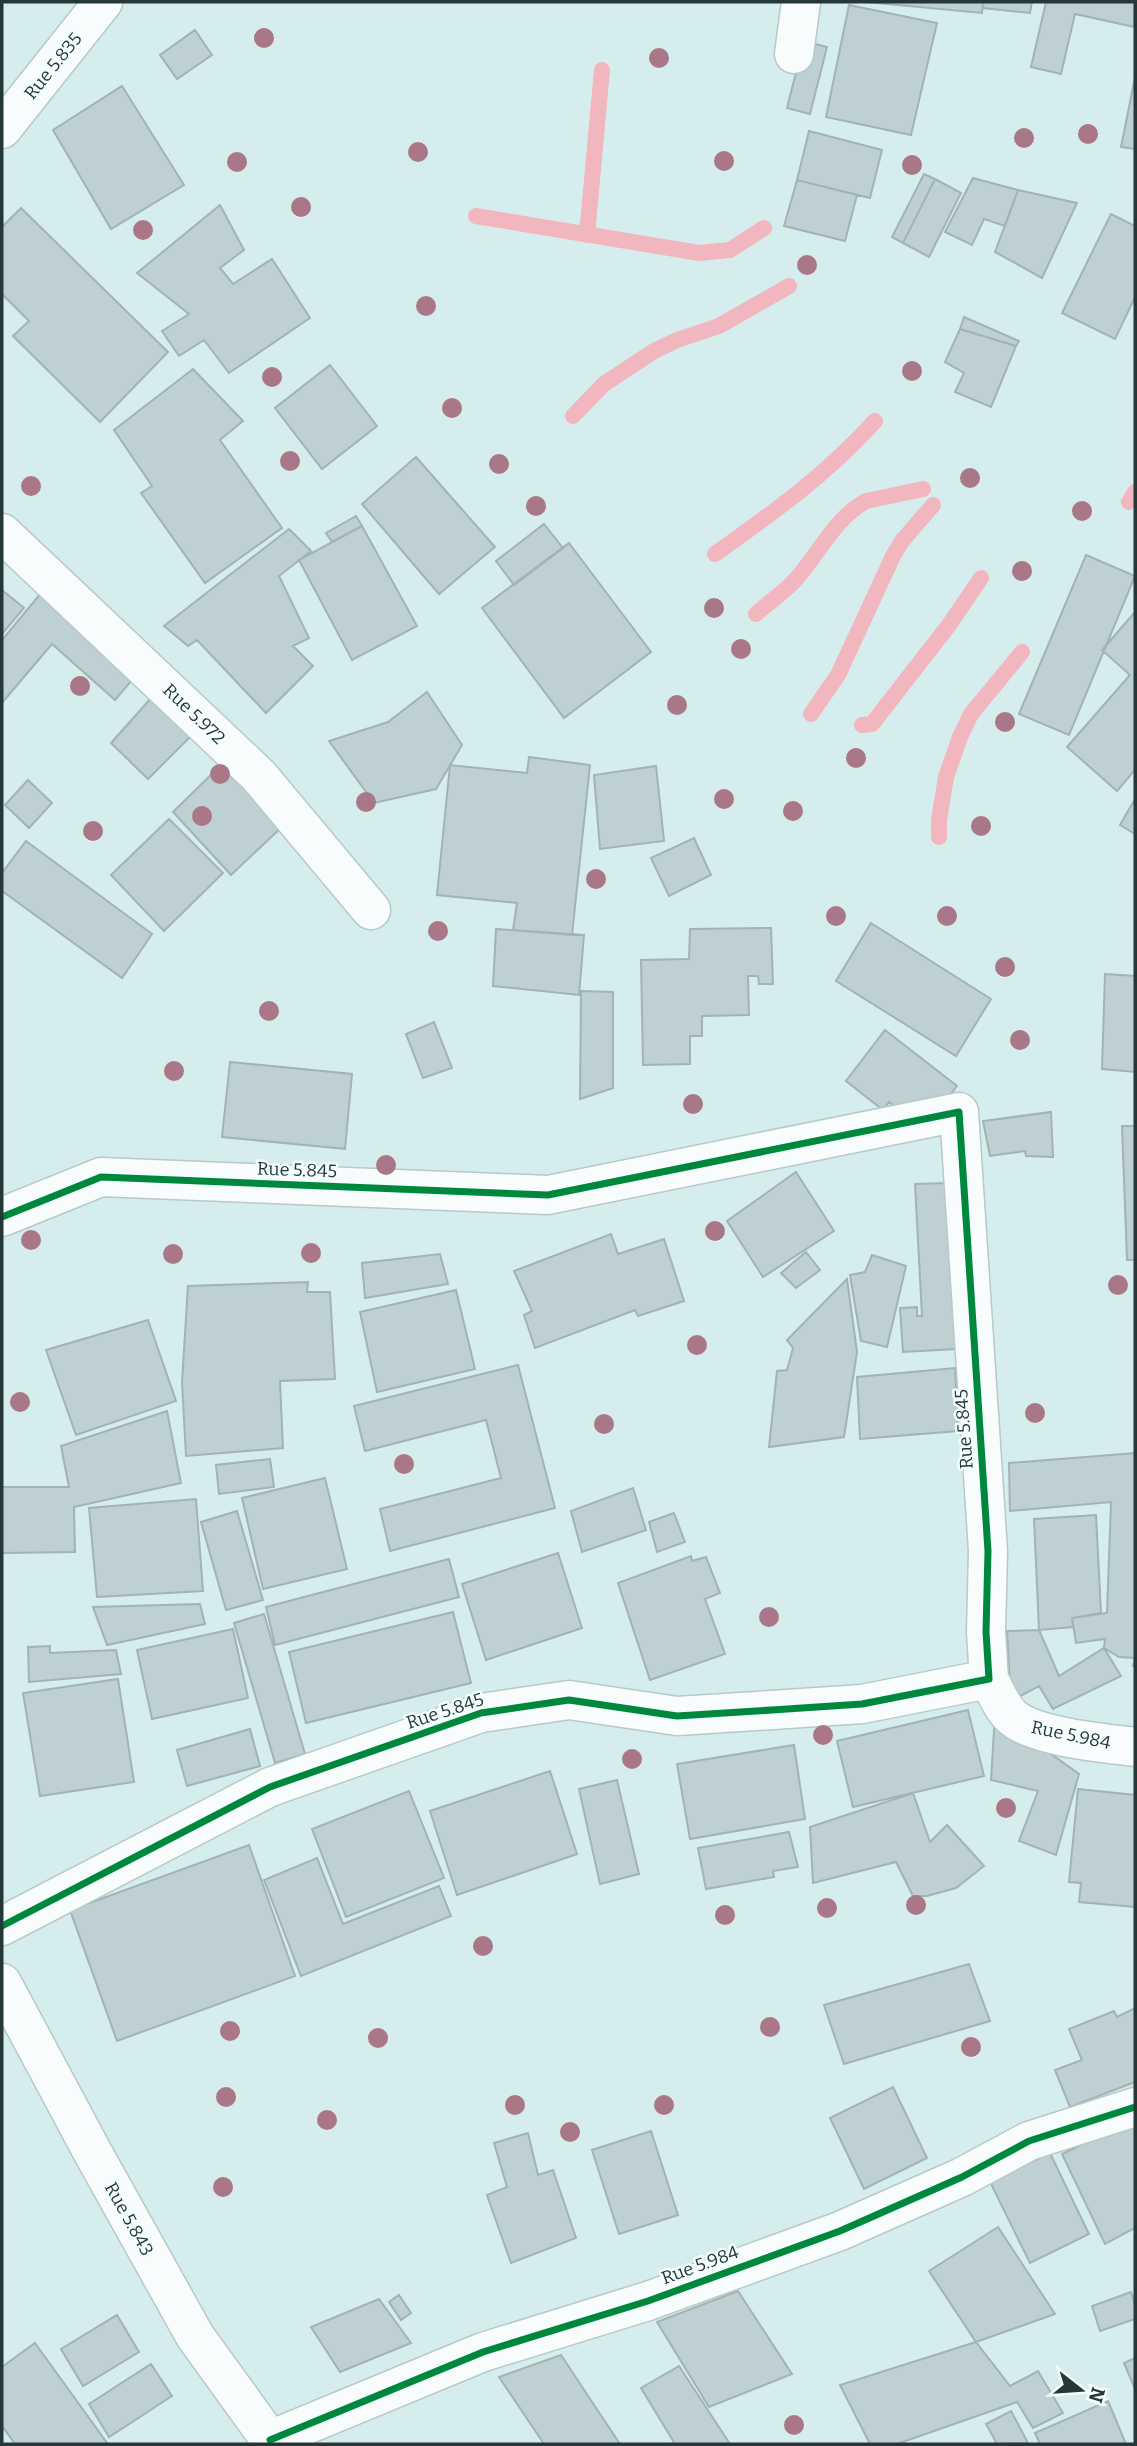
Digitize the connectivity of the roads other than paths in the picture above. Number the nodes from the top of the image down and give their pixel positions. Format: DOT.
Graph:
graph roads {
  1 [pos="103,2"];
  2 [pos="801,2"];
  3 [pos="794,54"];
  4 [pos="2,129"];
  5 [pos="2,533"];
  6 [pos="370,910"];
  7 [pos="2,1217"];
  8 [pos="989,1679"];
  9 [pos="1135,1747"];
  10 [pos="2,1926"];
  11 [pos="2,1983"];
  12 [pos="1135,2107"];
  13 [pos="272,2442"];
  1 -- 4 [label="street, Rue 5.835"];
  2 -- 3 [label="street"];
  5 -- 6 [label="street, Rue 5.972"];
  7 -- 8 [label="street, Rue 5.845"];
  8 -- 9 [label="street, Rue 5.984"];
  8 -- 10 [label="street, Rue 5.845"];
  11 -- 13 [label="street, Rue 5.843"];
  12 -- 13 [label="street, Rue 5.984"];
}
